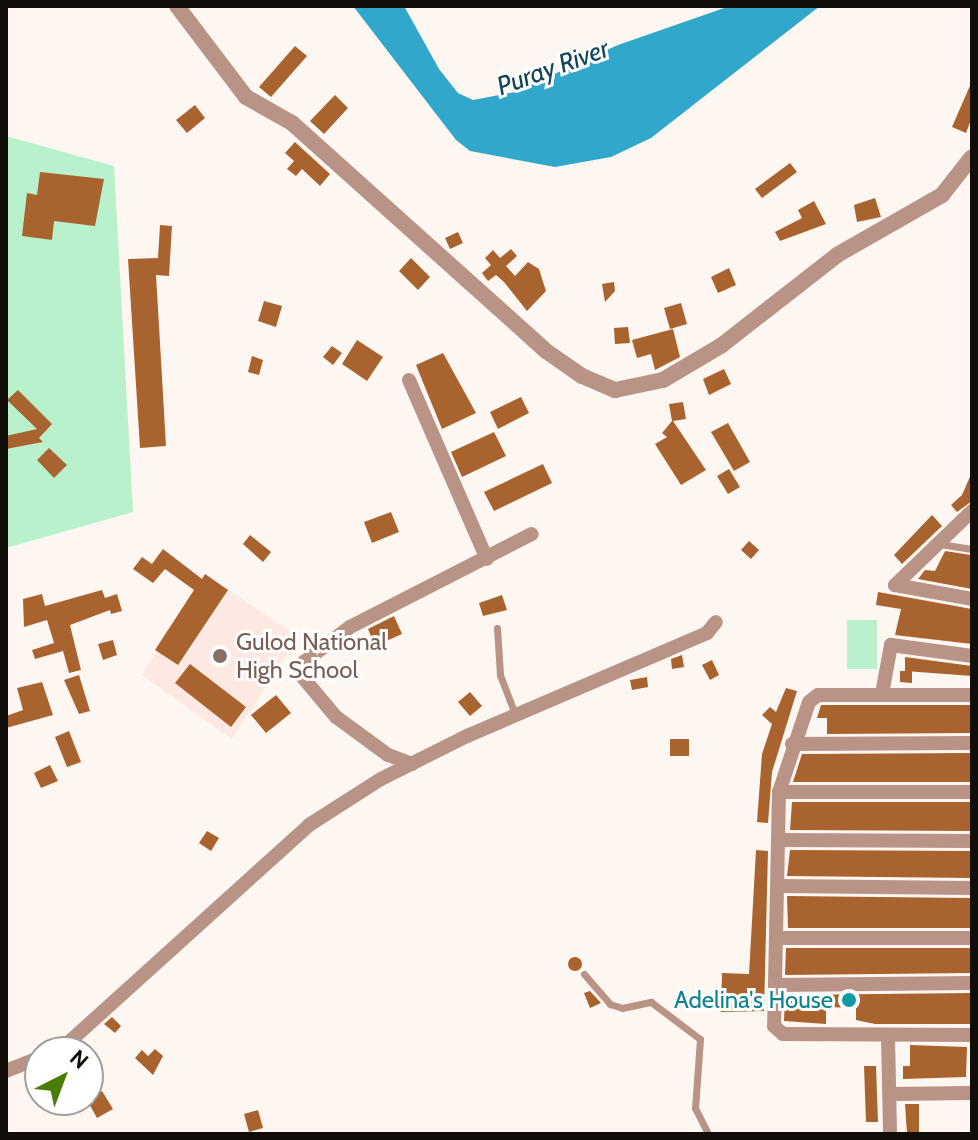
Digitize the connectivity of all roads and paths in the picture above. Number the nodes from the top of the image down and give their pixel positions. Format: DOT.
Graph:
graph roads {
  1 [pos="177,6"];
  2 [pos="972,157"];
  3 [pos="409,380"];
  4 [pos="972,511"];
  5 [pos="532,534"];
  6 [pos="940,544"];
  7 [pos="972,549"];
  8 [pos="487,559"];
  9 [pos="972,599"];
  10 [pos="716,622"];
  11 [pos="497,628"];
  12 [pos="972,656"];
  13 [pos="882,694"];
  14 [pos="972,695"];
  15 [pos="515,714"];
  16 [pos="972,743"];
  17 [pos="792,744"];
  18 [pos="412,764"];
  19 [pos="779,792"];
  20 [pos="972,792"];
  21 [pos="779,840"];
  22 [pos="972,841"];
  23 [pos="778,886"];
  24 [pos="972,888"];
  25 [pos="778,938"];
  26 [pos="972,938"];
  27 [pos="584,974"];
  28 [pos="972,983"];
  29 [pos="776,985"];
  30 [pos="972,1035"];
  31 [pos="76,1036"];
  32 [pos="888,1037"];
  33 [pos="972,1093"];
  34 [pos="891,1094"];
  35 [pos="708,1134"];
  36 [pos="890,1134"];
  1 -- 2 [label="street"];
  3 -- 8 [label="street"];
  4 -- 6 [label="street"];
  5 -- 8 [label="street"];
  6 -- 7 [label="lane"];
  6 -- 9 [label="street"];
  8 -- 18 [label="street"];
  10 -- 15 [label="street"];
  11 -- 15 [label="lane"];
  12 -- 13 [label="street"];
  13 -- 14 [label="street"];
  13 -- 17 [label="street"];
  15 -- 18 [label="street"];
  16 -- 17 [label="street"];
  17 -- 19 [label="street"];
  18 -- 31 [label="street"];
  19 -- 20 [label="street"];
  19 -- 21 [label="street"];
  21 -- 22 [label="street"];
  21 -- 23 [label="street"];
  23 -- 24 [label="street"];
  23 -- 25 [label="street"];
  25 -- 26 [label="street"];
  25 -- 29 [label="street"];
  27 -- 35 [label="lane"];
  28 -- 29 [label="street"];
  29 -- 32 [label="street"];
  30 -- 32 [label="street"];
  32 -- 34 [label="street"];
  33 -- 34 [label="street"];
  34 -- 36 [label="street"];
}
